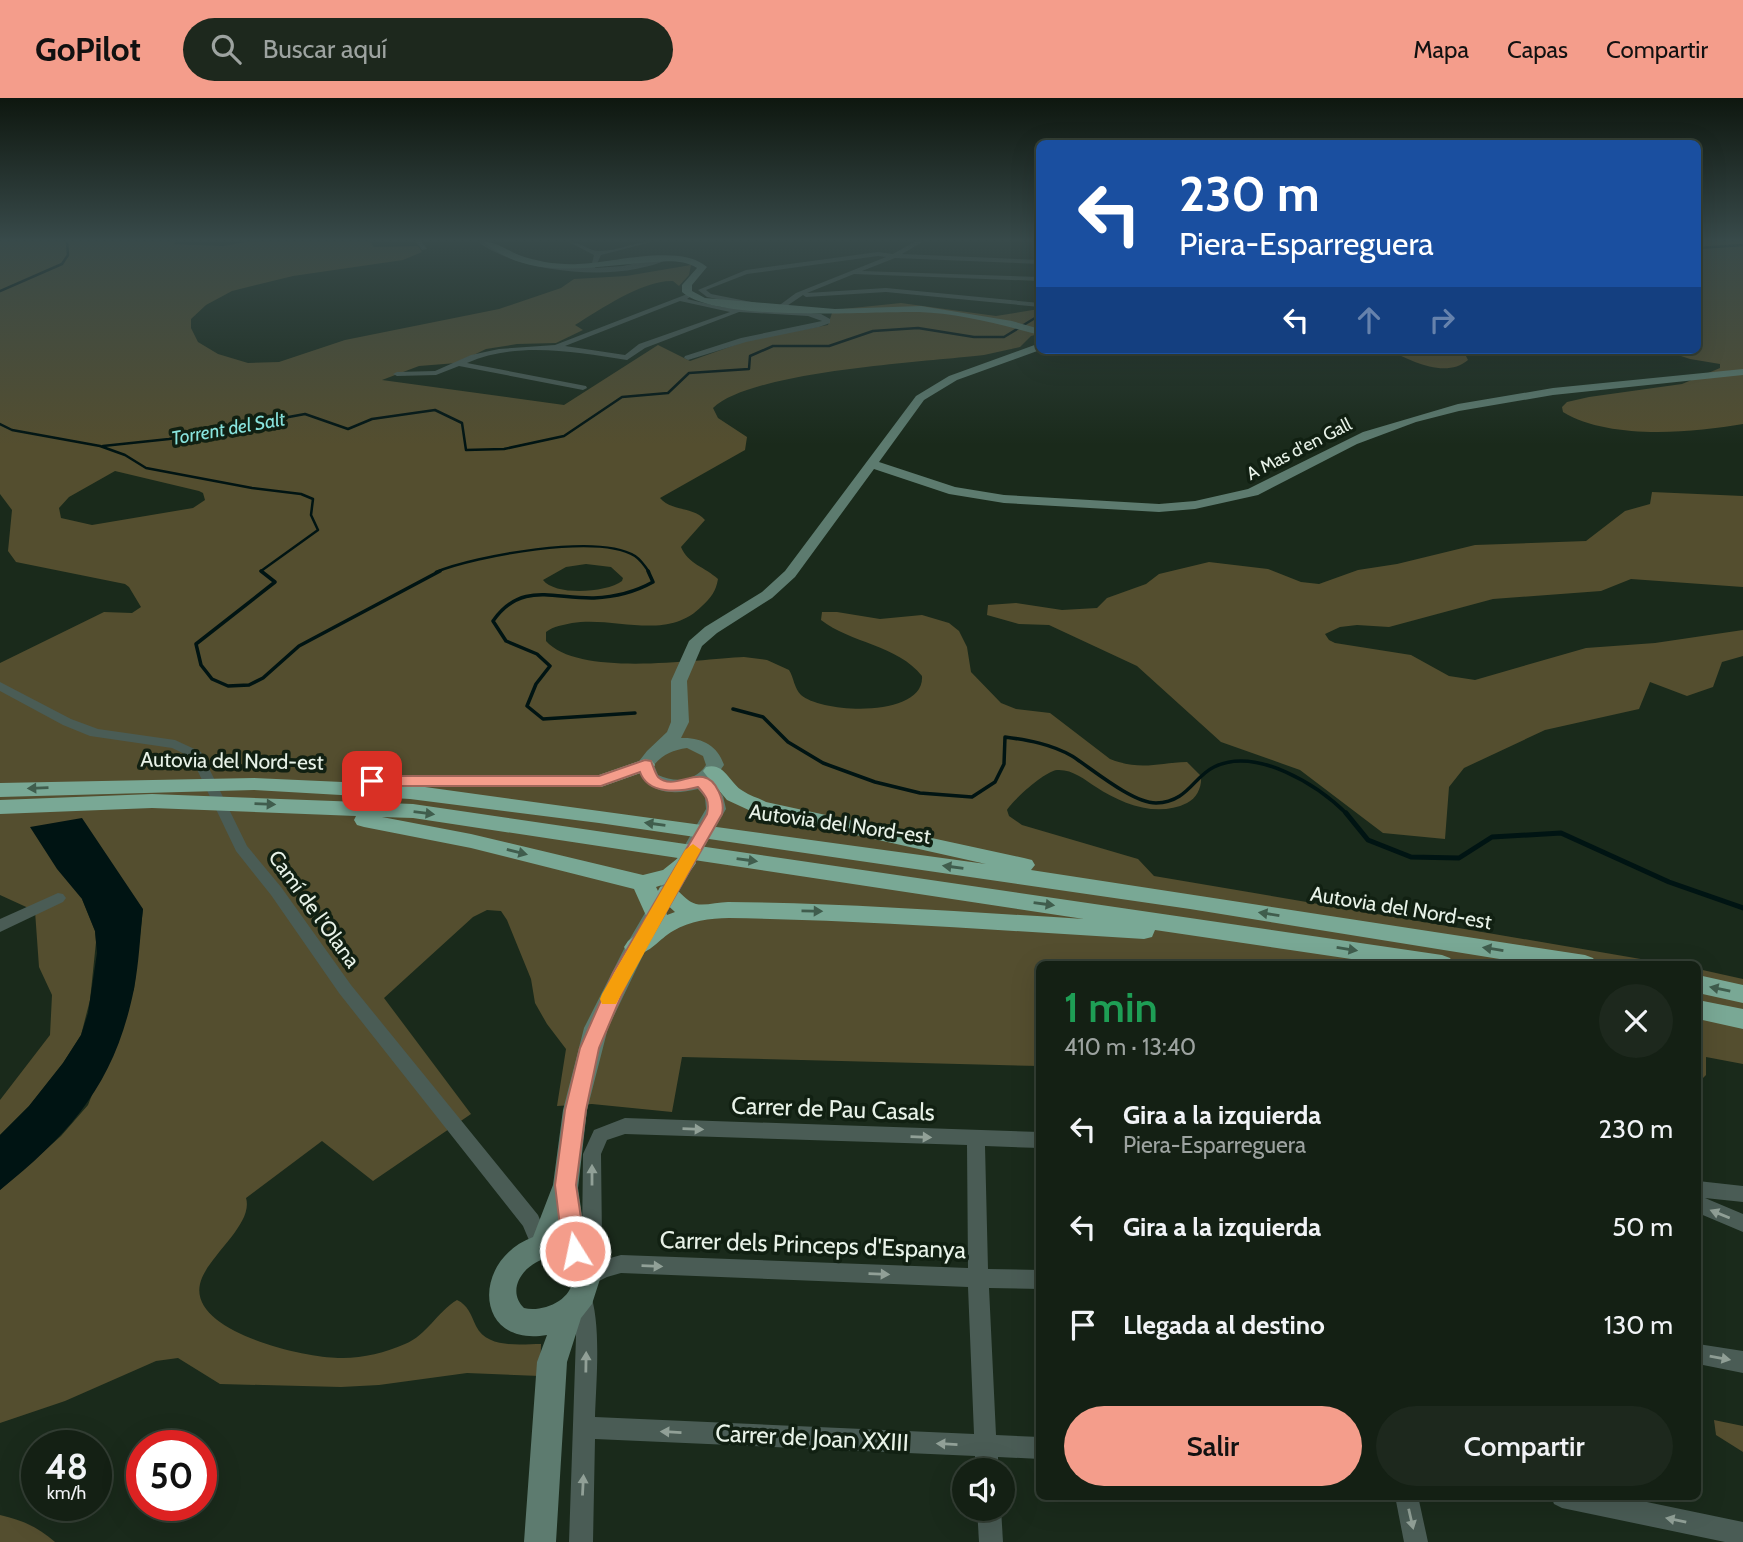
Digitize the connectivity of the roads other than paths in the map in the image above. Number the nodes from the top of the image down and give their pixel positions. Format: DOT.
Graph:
graph roads {
  1 [pos="652,309"];
  2 [pos="728,309"];
  3 [pos="785,309"];
  4 [pos="910,309"];
  5 [pos="923,309"];
  6 [pos="740,311"];
  7 [pos="1036,331"];
  8 [pos="556,347"];
  9 [pos="1036,347"];
  10 [pos="688,358"];
  11 [pos="461,364"];
  12 [pos="1743,372"];
  13 [pos="397,374"];
  14 [pos="583,388"];
  15 [pos="871,464"];
  16 [pos="0,686"];
  17 [pos="680,722"];
  18 [pos="699,746"];
  19 [pos="663,748"];
  20 [pos="645,765"];
  21 [pos="707,776"];
  22 [pos="254,784"];
  23 [pos="0,790"];
  24 [pos="307,805"];
  25 [pos="0,807"];
  26 [pos="677,877"];
  27 [pos="643,883"];
  28 [pos="58,898"];
  29 [pos="1190,901"];
  30 [pos="695,913"];
  31 [pos="656,914"];
  32 [pos="0,926"];
  33 [pos="1255,935"];
  34 [pos="636,947"];
  35 [pos="1423,961"];
  36 [pos="1566,961"];
  37 [pos="1701,986"];
  38 [pos="1743,994"];
  39 [pos="1701,1011"];
  40 [pos="1743,1019"];
  41 [pos="976,1139"];
  42 [pos="1036,1140"];
  43 [pos="566,1185"];
  44 [pos="1701,1189"];
  45 [pos="1743,1194"];
  46 [pos="1701,1205"];
  47 [pos="1743,1223"];
  48 [pos="542,1246"];
  49 [pos="978,1277"];
  50 [pos="1036,1280"];
  51 [pos="579,1281"];
  52 [pos="533,1324"];
  53 [pos="1701,1355"];
  54 [pos="552,1362"];
  55 [pos="1743,1362"];
  56 [pos="585,1428"];
  57 [pos="986,1446"];
  58 [pos="1036,1448"];
  59 [pos="986,1458"];
  60 [pos="1407,1500"];
  61 [pos="1581,1500"];
  62 [pos="990,1521"];
  63 [pos="1743,1534"];
  64 [pos="540,1542"];
  65 [pos="581,1542"];
  66 [pos="991,1542"];
  67 [pos="1416,1542"];
  1 -- 8 [label="street"];
  2 -- 6 [label="street"];
  3 -- 4 [label="main road"];
  5 -- 7 [label="main road"];
  6 -- 8 [label="street"];
  6 -- 10 [label="street"];
  8 -- 11 [label="street"];
  9 -- 15 [label="main road"];
  11 -- 13 [label="street"];
  11 -- 14 [label="street"];
  12 -- 15 [label="main road, A Mas d'en Gall"];
  15 -- 17 [label="main road"];
  16 -- 48 [label="street, Camí de l'Olana"];
  17 -- 18 [label="main road"];
  17 -- 19 [label="main road"];
  18 -- 19 [label="main road"];
  18 -- 21 [label="main road"];
  19 -- 20 [label="main road"];
  20 -- 21 [label="main road"];
  20 -- 22 [label="highway"];
  21 -- 26 [label="main road"];
  21 -- 29 [label="highway"];
  22 -- 23 [label="highway, Autovia del Nord-est, one-way"];
  29 -- 22 [label="highway, Autovia del Nord-est, one-way"];
  25 -- 24 [label="highway, Autovia del Nord-est, one-way"];
  24 -- 27 [label="highway, one-way"];
  24 -- 33 [label="highway, Autovia del Nord-est, one-way"];
  26 -- 27 [label="highway"];
  26 -- 30 [label="highway"];
  26 -- 31 [label="main road"];
  27 -- 31 [label="highway"];
  28 -- 32 [label="street"];
  36 -- 29 [label="highway, Autovia del Nord-est, one-way"];
  30 -- 33 [label="highway, one-way"];
  30 -- 34 [label="highway"];
  31 -- 34 [label="main road"];
  33 -- 35 [label="highway, Autovia del Nord-est, one-way"];
  34 -- 43 [label="main road"];
  38 -- 37 [label="highway, one-way"];
  39 -- 40 [label="highway"];
  41 -- 42 [label="street, Carrer de Pau Casals"];
  41 -- 49 [label="street"];
  51 -- 41 [label="street, Carrer de Pau Casals, one-way"];
  43 -- 48 [label="main road"];
  43 -- 51 [label="main road"];
  44 -- 45 [label="street"];
  47 -- 46 [label="street, one-way"];
  48 -- 51 [label="main road"];
  48 -- 52 [label="main road"];
  49 -- 50 [label="street, Carrer dels Princeps d'Espanya"];
  51 -- 49 [label="street, Carrer dels Princeps d'Espanya, one-way"];
  49 -- 57 [label="street"];
  51 -- 52 [label="main road"];
  51 -- 54 [label="main road"];
  56 -- 51 [label="street, one-way"];
  52 -- 54 [label="main road"];
  53 -- 55 [label="street, one-way"];
  54 -- 64 [label="main road"];
  57 -- 56 [label="street, Carrer de Joan XXIII, one-way"];
  65 -- 56 [label="street, one-way"];
  57 -- 58 [label="street, Carrer de Joan XXIII"];
  57 -- 59 [label="street"];
  60 -- 67 [label="street, one-way"];
  63 -- 61 [label="street, one-way"];
  62 -- 66 [label="street"];
}
